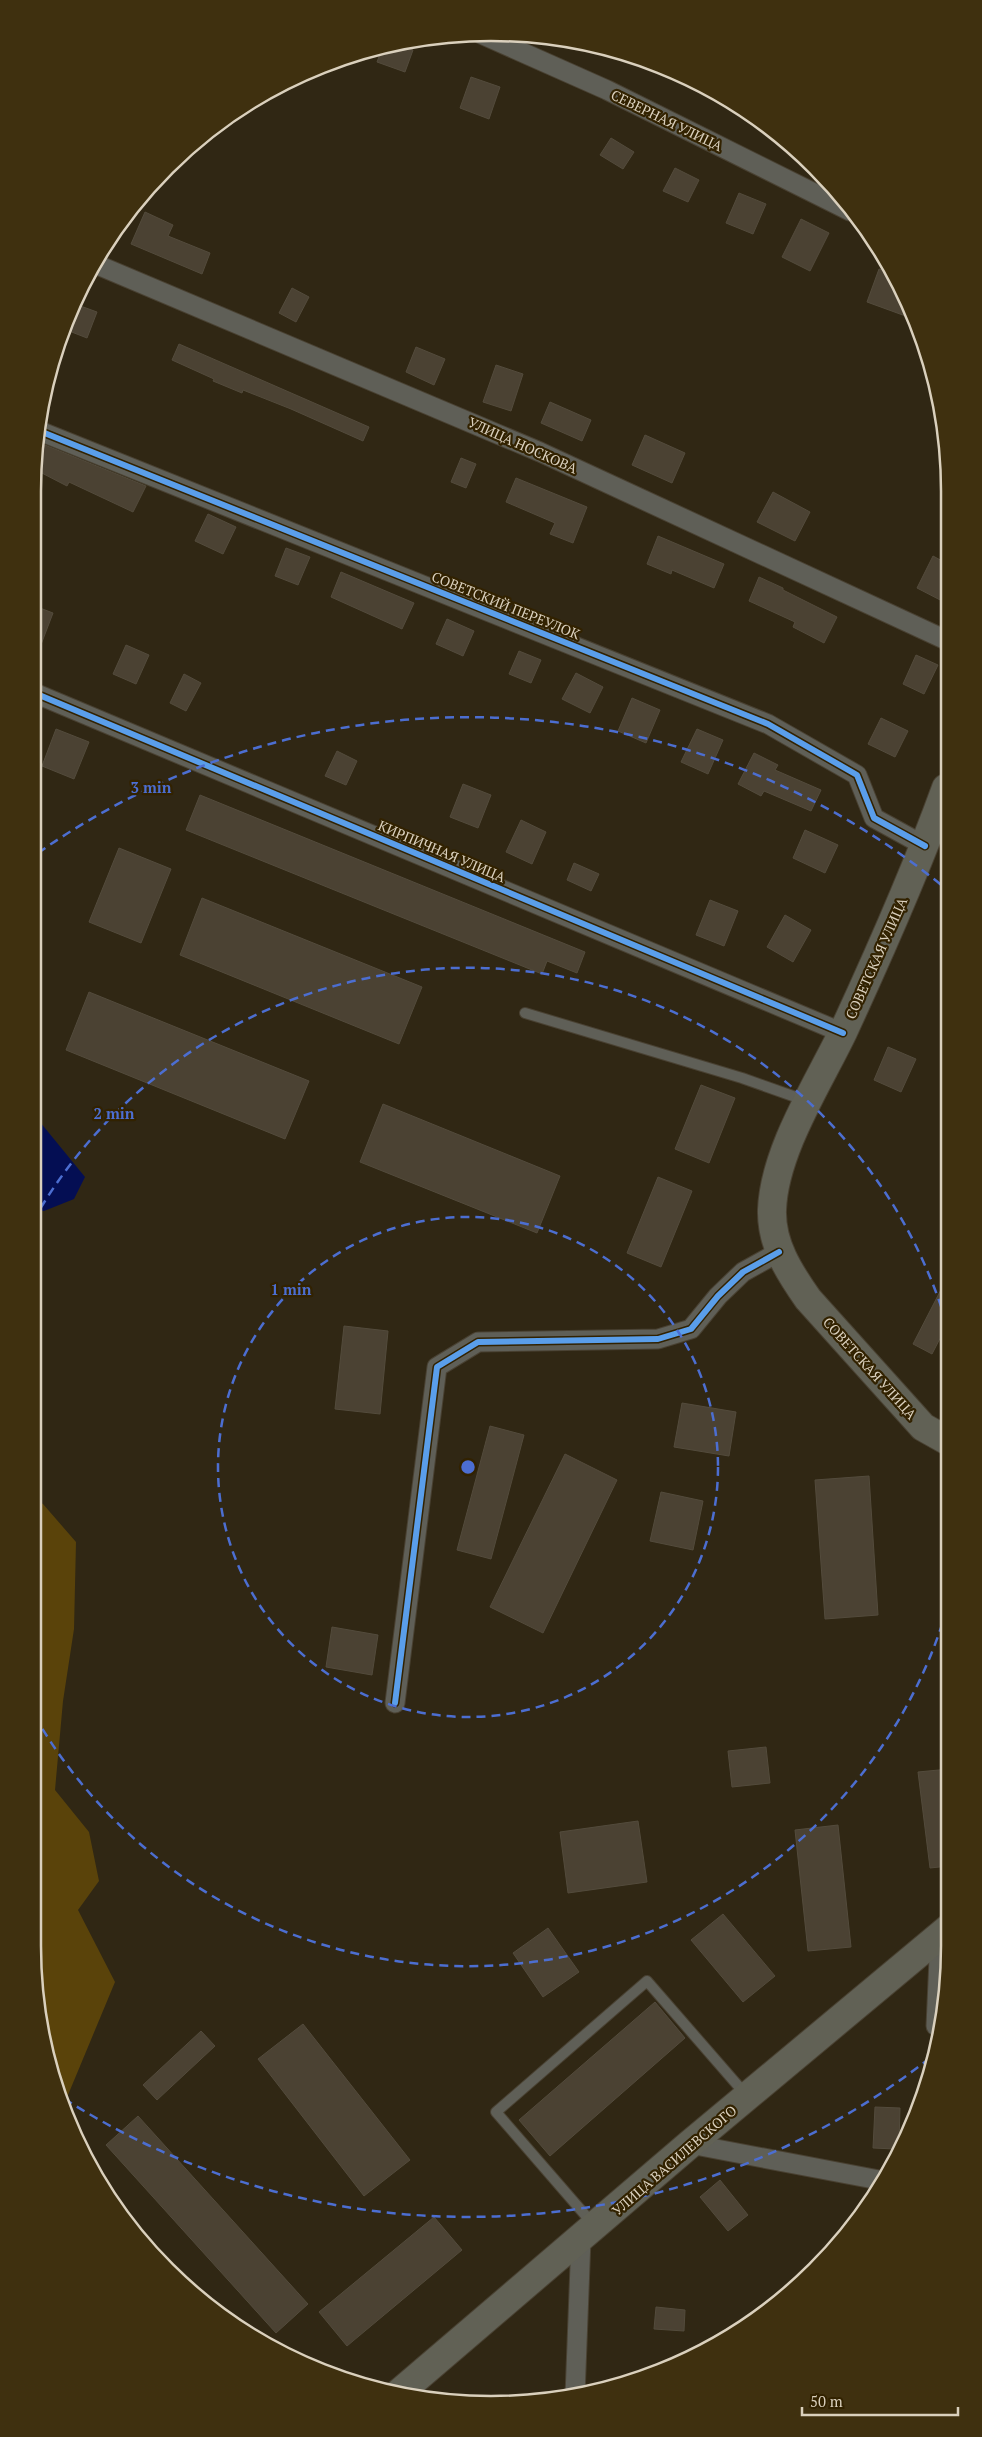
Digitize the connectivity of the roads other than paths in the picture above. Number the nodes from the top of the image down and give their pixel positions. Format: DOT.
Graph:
graph roads {
  1 [pos="497,41"];
  2 [pos="838,205"];
  3 [pos="102,267"];
  4 [pos="45,433"];
  5 [pos="941,638"];
  6 [pos="41,696"];
  7 [pos="941,802"];
  8 [pos="926,846"];
  9 [pos="525,1013"];
  10 [pos="843,1032"];
  11 [pos="808,1101"];
  12 [pos="780,1252"];
  13 [pos="941,1437"];
  14 [pos="395,1703"];
  15 [pos="941,1935"];
  16 [pos="747,2096"];
  17 [pos="690,2144"];
  18 [pos="875,2179"];
  19 [pos="588,2233"];
  20 [pos="406,2387"];
  21 [pos="576,2388"];
  1 -- 2 [label="street, СЕВЕРНАЯ УЛИЦА"];
  3 -- 5 [label="street, УЛИЦА НОСКОВА"];
  4 -- 8 [label="street, СОВЕТСКИЙ ПЕРЕУЛОК"];
  6 -- 10 [label="street, КИРПИЧНАЯ УЛИЦА"];
  7 -- 8 [label="street, СОВЕТСКАЯ УЛИЦА"];
  8 -- 10 [label="street, СОВЕТСКАЯ УЛИЦА"];
  9 -- 11 [label="lane"];
  10 -- 11 [label="street, СОВЕТСКАЯ УЛИЦА"];
  11 -- 12 [label="street, СОВЕТСКАЯ УЛИЦА"];
  12 -- 13 [label="street, СОВЕТСКАЯ УЛИЦА"];
  12 -- 14 [label="street"];
  15 -- 16 [label="street, УЛИЦА ВАСИЛЕВСКОГО"];
  16 -- 17 [label="street, УЛИЦА ВАСИЛЕВСКОГО"];
  16 -- 19 [label="lane"];
  17 -- 18 [label="street"];
  17 -- 19 [label="street, УЛИЦА ВАСИЛЕВСКОГО"];
  19 -- 20 [label="street, УЛИЦА ВАСИЛЕВСКОГО"];
  19 -- 21 [label="street"];
}
